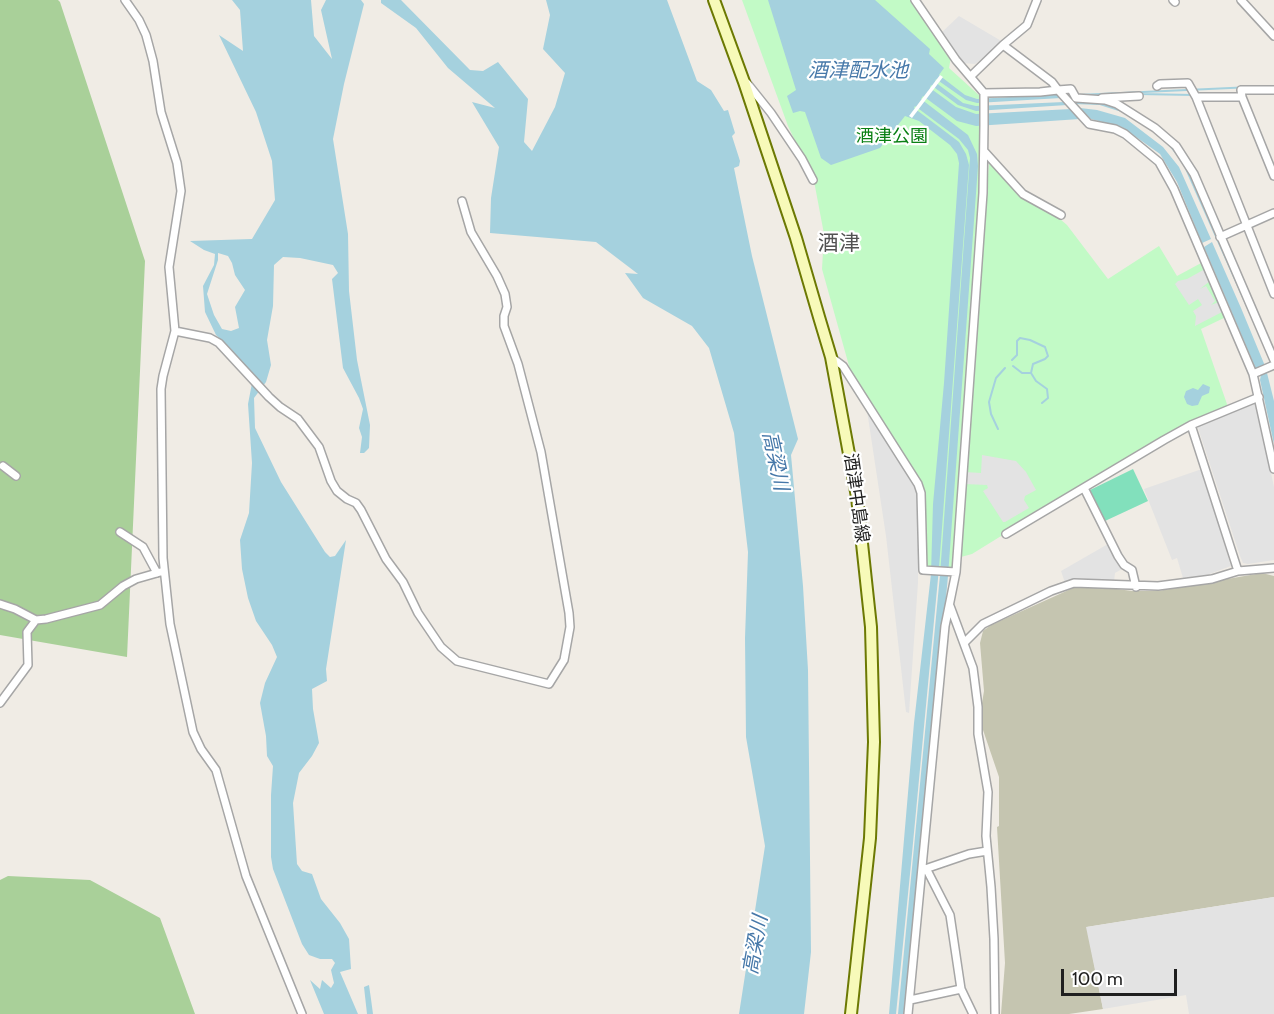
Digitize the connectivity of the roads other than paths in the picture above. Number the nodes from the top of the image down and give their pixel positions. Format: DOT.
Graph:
graph roads {
  1 [pos="125,0"];
  2 [pos="714,0"];
  3 [pos="915,0"];
  4 [pos="1037,0"];
  5 [pos="1241,0"];
  6 [pos="1274,36"];
  7 [pos="1003,45"];
  8 [pos="971,76"];
  9 [pos="744,82"];
  10 [pos="1157,86"];
  11 [pos="1274,90"];
  12 [pos="1059,91"];
  13 [pos="1241,93"];
  14 [pos="984,95"];
  15 [pos="1139,96"];
  16 [pos="1196,97"];
  17 [pos="1087,98"];
  18 [pos="984,152"];
  19 [pos="1274,177"];
  20 [pos="813,180"];
  21 [pos="462,201"];
  22 [pos="1274,213"];
  23 [pos="1061,215"];
  24 [pos="1245,225"];
  25 [pos="1220,237"];
  26 [pos="1274,294"];
  27 [pos="175,331"];
  28 [pos="831,357"];
  29 [pos="1274,364"];
  30 [pos="1255,374"];
  31 [pos="1259,397"];
  32 [pos="1191,425"];
  33 [pos="3,466"];
  34 [pos="1274,469"];
  35 [pos="16,476"];
  36 [pos="1084,488"];
  37 [pos="120,532"];
  38 [pos="1006,534"];
  39 [pos="1274,568"];
  40 [pos="1238,571"];
  41 [pos="160,572"];
  42 [pos="953,572"];
  43 [pos="1136,587"];
  44 [pos="0,604"];
  45 [pos="950,606"];
  46 [pos="36,620"];
  47 [pos="965,642"];
  48 [pos="0,703"];
  49 [pos="987,851"];
  50 [pos="925,869"];
  51 [pos="961,989"];
  52 [pos="909,1006"];
  53 [pos="302,1014"];
  54 [pos="851,1014"];
  55 [pos="914,1014"];
  56 [pos="974,1014"];
  57 [pos="994,1014"];
  1 -- 27 [label="street"];
  2 -- 9 [label="main road, 酒津中島線"];
  3 -- 8 [label="street"];
  4 -- 7 [label="street"];
  5 -- 6 [label="street"];
  7 -- 8 [label="street"];
  7 -- 12 [label="street"];
  8 -- 14 [label="street"];
  9 -- 20 [label="street"];
  9 -- 28 [label="main road, 酒津中島線"];
  10 -- 16 [label="street"];
  11 -- 13 [label="street"];
  12 -- 14 [label="street"];
  12 -- 17 [label="street"];
  12 -- 30 [label="street"];
  13 -- 16 [label="street"];
  13 -- 19 [label="street"];
  14 -- 18 [label="street"];
  15 -- 17 [label="street"];
  16 -- 24 [label="street"];
  17 -- 25 [label="street"];
  18 -- 23 [label="street"];
  18 -- 42 [label="street"];
  21 -- 27 [label="street"];
  22 -- 24 [label="street"];
  24 -- 25 [label="street"];
  24 -- 26 [label="street"];
  25 -- 29 [label="street"];
  27 -- 41 [label="street"];
  28 -- 42 [label="street"];
  28 -- 54 [label="main road, 酒津中島線"];
  29 -- 30 [label="street"];
  30 -- 31 [label="street"];
  31 -- 32 [label="street"];
  31 -- 34 [label="street"];
  32 -- 36 [label="street"];
  32 -- 40 [label="street"];
  33 -- 35 [label="street"];
  36 -- 38 [label="street"];
  36 -- 43 [label="street"];
  37 -- 41 [label="street"];
  39 -- 40 [label="street"];
  40 -- 43 [label="street"];
  41 -- 46 [label="street"];
  41 -- 53 [label="street"];
  42 -- 45 [label="street"];
  43 -- 47 [label="street"];
  44 -- 46 [label="street"];
  45 -- 47 [label="street"];
  45 -- 50 [label="street"];
  46 -- 48 [label="street"];
  47 -- 49 [label="street"];
  49 -- 50 [label="street"];
  49 -- 57 [label="street"];
  50 -- 51 [label="street"];
  50 -- 52 [label="street"];
  51 -- 52 [label="street"];
  51 -- 56 [label="street"];
  52 -- 55 [label="street"];
}
